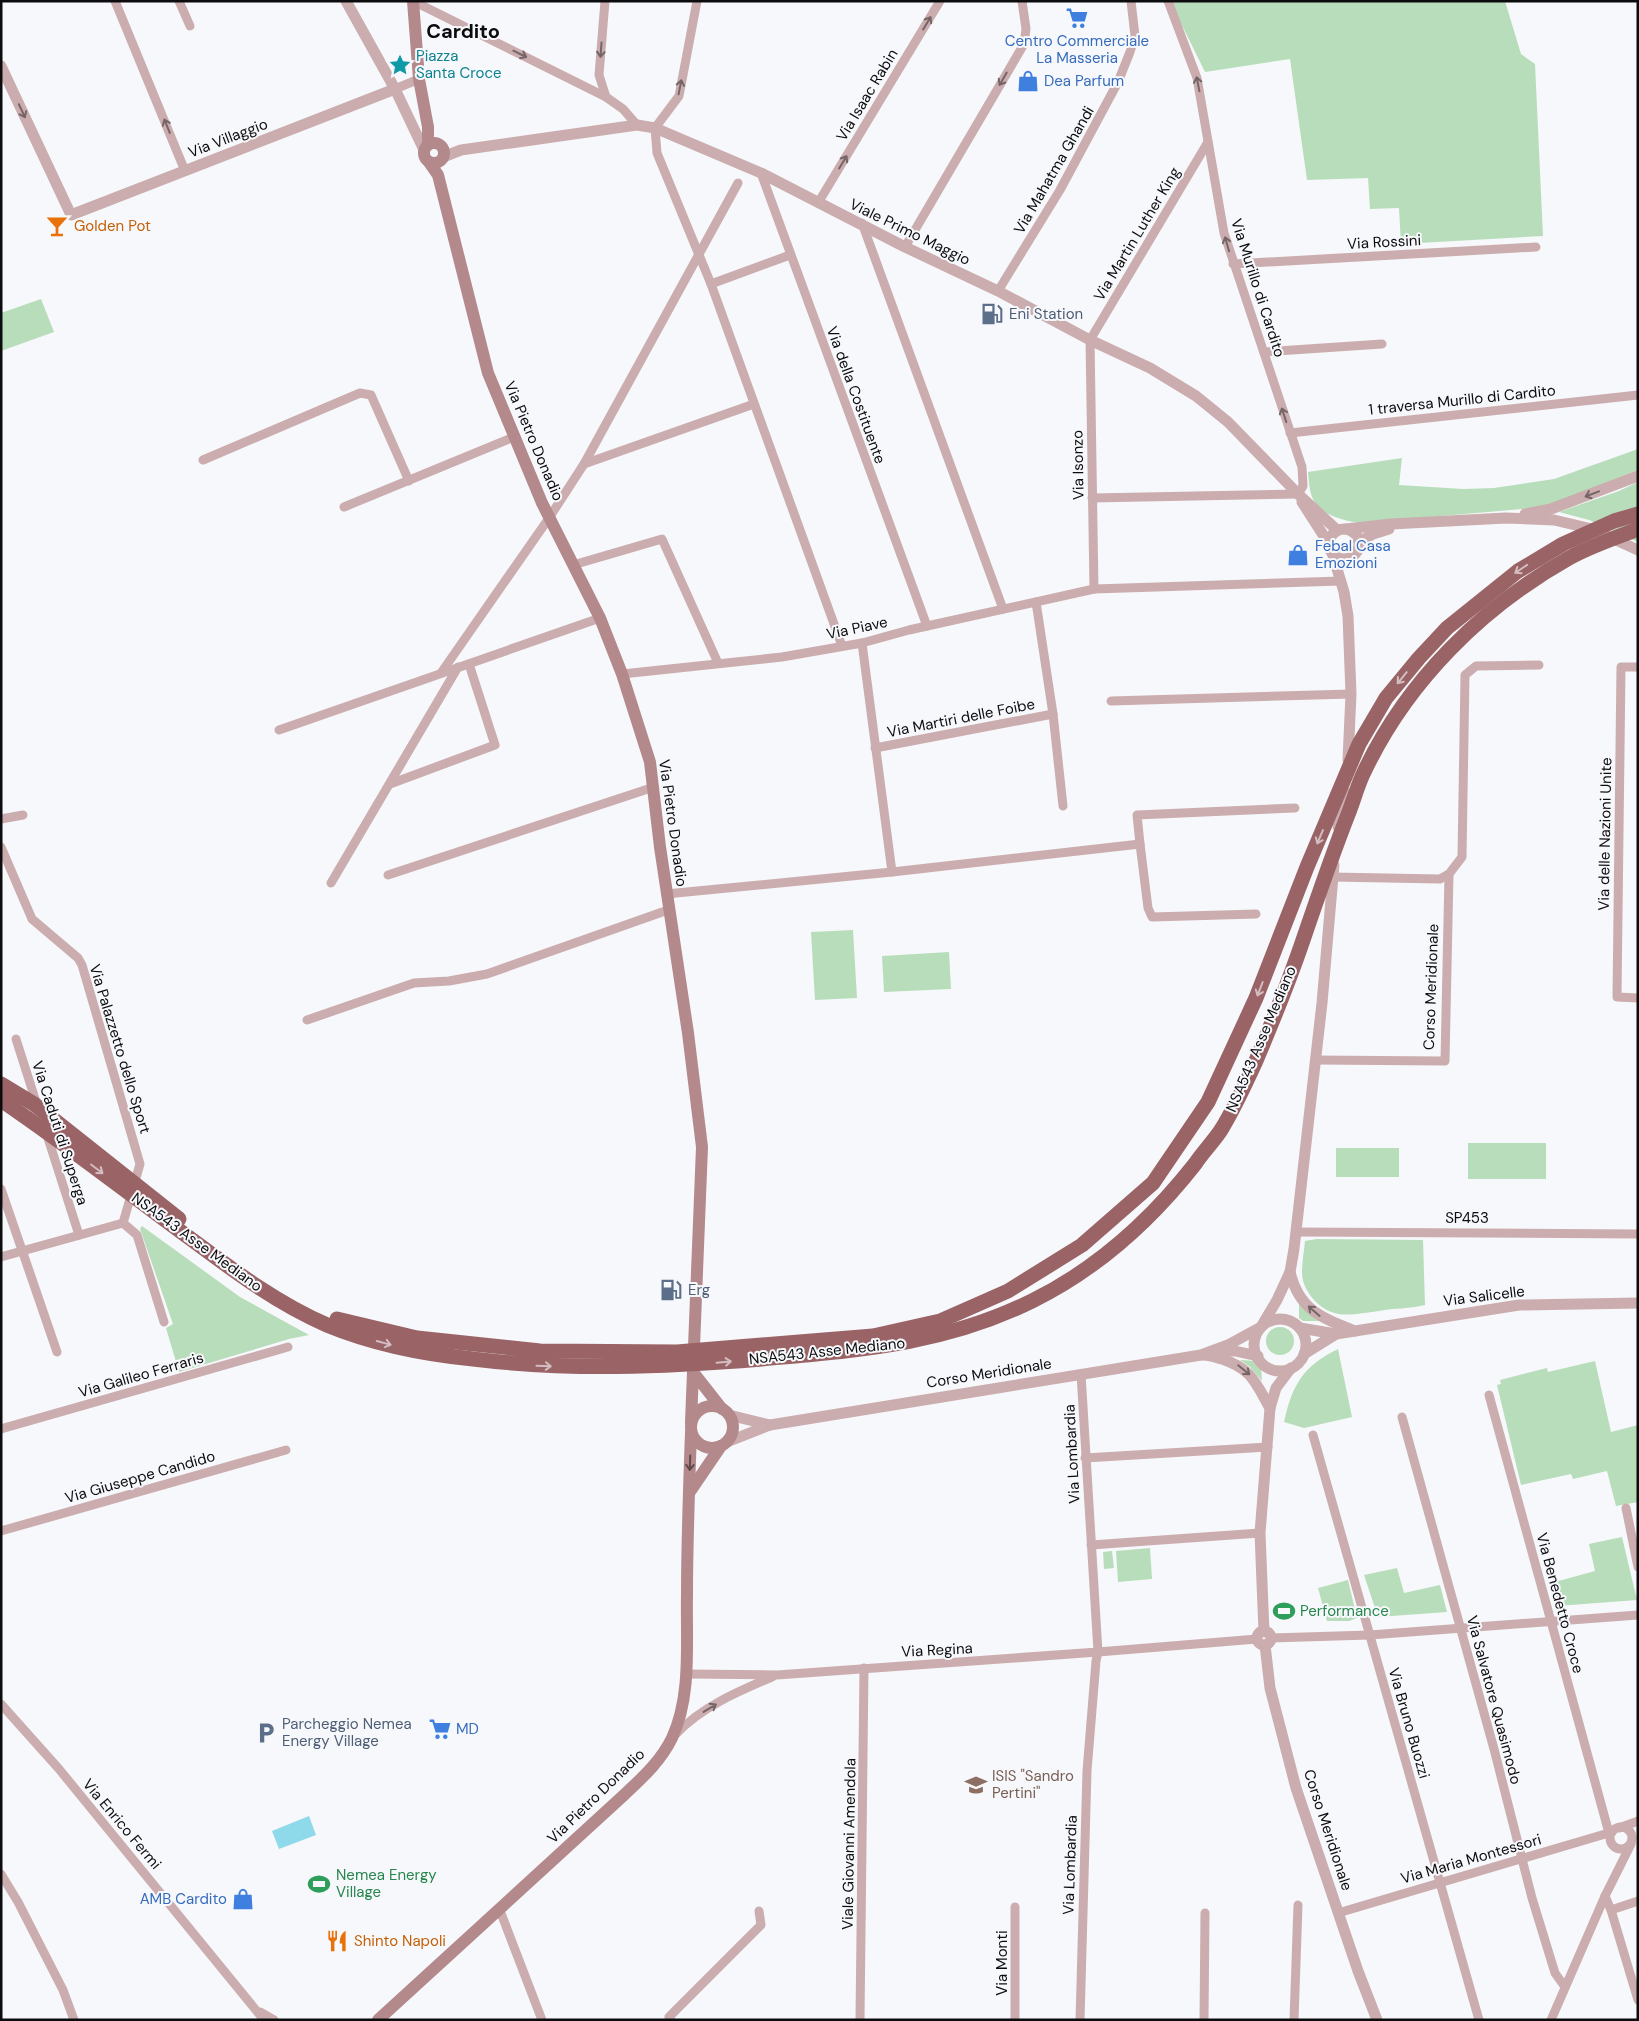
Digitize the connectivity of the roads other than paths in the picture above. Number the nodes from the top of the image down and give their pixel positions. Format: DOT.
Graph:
graph roads {
  1 [pos="116,1"];
  2 [pos="180,1"];
  3 [pos="346,1"];
  4 [pos="413,1"];
  5 [pos="604,1"];
  6 [pos="697,1"];
  7 [pos="940,1"];
  8 [pos="1022,1"];
  9 [pos="1132,1"];
  10 [pos="1168,1"];
  11 [pos="190,26"];
  12 [pos="1,66"];
  13 [pos="419,79"];
  14 [pos="395,89"];
  15 [pos="606,97"];
  16 [pos="637,125"];
  17 [pos="655,128"];
  18 [pos="1208,142"];
  19 [pos="435,152"];
  20 [pos="185,171"];
  21 [pos="761,173"];
  22 [pos="738,183"];
  23 [pos="818,203"];
  24 [pos="862,224"];
  25 [pos="905,247"];
  26 [pos="1536,247"];
  27 [pos="698,254"];
  28 [pos="790,255"];
  29 [pos="1233,264"];
  30 [pos="711,284"];
  31 [pos="998,291"];
  32 [pos="1090,340"];
  33 [pos="1382,344"];
  34 [pos="1264,352"];
  35 [pos="1638,395"];
  36 [pos="754,404"];
  37 [pos="1290,433"];
  38 [pos="514,437"];
  39 [pos="203,460"];
  40 [pos="584,464"];
  41 [pos="1638,476"];
  42 [pos="409,480"];
  43 [pos="1298,494"];
  44 [pos="1092,498"];
  45 [pos="344,507"];
  46 [pos="1638,514"];
  47 [pos="549,518"];
  48 [pos="1506,518"];
  49 [pos="1416,524"];
  50 [pos="1638,529"];
  51 [pos="1342,530"];
  52 [pos="1359,542"];
  53 [pos="1330,548"];
  54 [pos="1638,550"];
  55 [pos="1354,554"];
  56 [pos="574,565"];
  57 [pos="1341,581"];
  58 [pos="1094,589"];
  59 [pos="1036,602"];
  60 [pos="1003,609"];
  61 [pos="600,618"];
  62 [pos="927,626"];
  63 [pos="862,643"];
  64 [pos="842,646"];
  65 [pos="718,663"];
  66 [pos="469,664"];
  67 [pos="1539,665"];
  68 [pos="458,667"];
  69 [pos="1638,667"];
  70 [pos="441,673"];
  71 [pos="622,674"];
  72 [pos="1352,694"];
  73 [pos="1111,701"];
  74 [pos="1053,714"];
  75 [pos="279,730"];
  76 [pos="875,748"];
  77 [pos="390,784"];
  78 [pos="654,787"];
  79 [pos="1063,806"];
  80 [pos="1295,808"];
  81 [pos="23,815"];
  82 [pos="1,818"];
  83 [pos="1140,844"];
  84 [pos="1,847"];
  85 [pos="892,872"];
  86 [pos="1449,874"];
  87 [pos="388,875"];
  88 [pos="1332,878"];
  89 [pos="331,883"];
  90 [pos="666,894"];
  91 [pos="668,910"];
  92 [pos="1256,914"];
  93 [pos="1638,998"];
  94 [pos="307,1020"];
  95 [pos="16,1039"];
  96 [pos="1315,1060"];
  97 [pos="1,1084"];
  98 [pos="1,1100"];
  99 [pos="1,1189"];
  100 [pos="123,1223"];
  101 [pos="1296,1232"];
  102 [pos="1638,1234"];
  103 [pos="79,1235"];
  104 [pos="24,1251"];
  105 [pos="1,1257"];
  106 [pos="1290,1272"];
  107 [pos="1638,1303"];
  108 [pos="164,1322"];
  109 [pos="1261,1328"];
  110 [pos="1300,1328"];
  111 [pos="1355,1331"];
  112 [pos="1336,1334"];
  113 [pos="288,1347"];
  114 [pos="57,1352"];
  115 [pos="1206,1353"];
  116 [pos="1304,1354"];
  117 [pos="1258,1356"];
  118 [pos="1291,1368"];
  119 [pos="693,1372"];
  120 [pos="1081,1374"];
  121 [pos="1488,1395"];
  122 [pos="1270,1408"];
  123 [pos="726,1412"];
  124 [pos="1402,1417"];
  125 [pos="770,1425"];
  126 [pos="691,1427"];
  127 [pos="1,1429"];
  128 [pos="1313,1435"];
  129 [pos="724,1444"];
  130 [pos="1268,1447"];
  131 [pos="286,1450"];
  132 [pos="1085,1458"];
  133 [pos="689,1493"];
  134 [pos="1626,1508"];
  135 [pos="1,1531"];
  136 [pos="1260,1533"];
  137 [pos="1090,1545"];
  138 [pos="1638,1567"];
  139 [pos="1638,1615"];
  140 [pos="1552,1622"];
  141 [pos="1460,1628"];
  142 [pos="1370,1635"];
  143 [pos="1264,1638"];
  144 [pos="1098,1652"];
  145 [pos="864,1668"];
  146 [pos="686,1674"];
  147 [pos="776,1675"];
  148 [pos="1,1704"];
  149 [pos="672,1738"];
  150 [pos="1638,1821"];
  151 [pos="1638,1829"];
  152 [pos="1613,1831"];
  153 [pos="1631,1842"];
  154 [pos="1612,1845"];
  155 [pos="1522,1858"];
  156 [pos="1,1874"];
  157 [pos="1615,1874"];
  158 [pos="1441,1882"];
  159 [pos="1605,1896"];
  160 [pos="1638,1901"];
  161 [pos="1298,1905"];
  162 [pos="1015,1907"];
  163 [pos="499,1908"];
  164 [pos="1611,1910"];
  165 [pos="759,1911"];
  166 [pos="1205,1913"];
  167 [pos="1338,1914"];
  168 [pos="1565,1987"];
  169 [pos="1638,1998"];
  170 [pos="257,2011"];
  171 [pos="74,2020"];
  172 [pos="264,2020"];
  173 [pos="274,2020"];
  174 [pos="378,2020"];
  175 [pos="542,2020"];
  176 [pos="671,2020"];
  177 [pos="860,2020"];
  178 [pos="1015,2020"];
  179 [pos="1080,2020"];
  180 [pos="1204,2020"];
  181 [pos="1294,2020"];
  182 [pos="1377,2020"];
  183 [pos="1479,2020"];
  184 [pos="1551,2020"];
  20 -- 1 [label="street, one-way"];
  2 -- 11 [label="street"];
  3 -- 14 [label="street"];
  4 -- 13 [label="main road, Via Pietro Donadio"];
  4 -- 15 [label="street, one-way"];
  5 -- 15 [label="street, one-way"];
  17 -- 6 [label="street, one-way"];
  23 -- 7 [label="street, Via Isaac Rabin, one-way"];
  8 -- 25 [label="street, one-way"];
  9 -- 31 [label="street, Via Mahatma Ghandi"];
  18 -- 10 [label="street, Via Murillo di Cardito, one-way"];
  12 -- 20 [label="street, Via Villaggio, one-way"];
  13 -- 14 [label="street"];
  13 -- 19 [label="main road, Via Pietro Donadio"];
  14 -- 19 [label="street"];
  14 -- 20 [label="street, Via Villaggio"];
  15 -- 16 [label="street"];
  16 -- 17 [label="street, Viale Primo Maggio"];
  16 -- 19 [label="street, Viale Primo Maggio"];
  17 -- 21 [label="street, Viale Primo Maggio"];
  17 -- 27 [label="street"];
  29 -- 18 [label="street, Via Murillo di Cardito, one-way"];
  18 -- 32 [label="street, Via Martin Luther King"];
  19 -- 38 [label="main road, Via Pietro Donadio"];
  21 -- 23 [label="street, Viale Primo Maggio"];
  21 -- 28 [label="street, Via della Costituente"];
  22 -- 27 [label="street"];
  23 -- 24 [label="street, Viale Primo Maggio"];
  24 -- 25 [label="street, Viale Primo Maggio"];
  24 -- 60 [label="street"];
  25 -- 31 [label="street, Viale Primo Maggio"];
  26 -- 29 [label="street, Via Rossini"];
  27 -- 30 [label="street"];
  27 -- 40 [label="street"];
  28 -- 30 [label="street"];
  28 -- 62 [label="street, Via della Costituente"];
  29 -- 34 [label="street, Via Murillo di Cardito"];
  30 -- 36 [label="street"];
  31 -- 32 [label="street, Viale Primo Maggio"];
  32 -- 43 [label="street, Viale Primo Maggio"];
  32 -- 44 [label="street, Via Isonzo"];
  33 -- 34 [label="street"];
  37 -- 34 [label="street, Via Murillo di Cardito, one-way"];
  35 -- 37 [label="street, 1 traversa Murillo di Cardito"];
  36 -- 40 [label="street"];
  36 -- 64 [label="street"];
  37 -- 43 [label="street, Via Murillo di Cardito"];
  38 -- 42 [label="street"];
  38 -- 47 [label="main road, Via Pietro Donadio"];
  39 -- 42 [label="street"];
  40 -- 47 [label="street"];
  41 -- 48 [label="street, one-way"];
  42 -- 45 [label="street"];
  43 -- 44 [label="street"];
  43 -- 51 [label="street, Viale Primo Maggio"];
  43 -- 53 [label="street, Viale Primo Maggio"];
  44 -- 58 [label="street, Via Isonzo"];
  46 -- 97 [label="highway, NSA543 Asse Mediano, one-way, bridge"];
  47 -- 56 [label="main road, Via Pietro Donadio"];
  47 -- 70 [label="street"];
  48 -- 49 [label="street"];
  48 -- 54 [label="street"];
  49 -- 51 [label="street"];
  49 -- 52 [label="street"];
  98 -- 50 [label="highway, NSA543 Asse Mediano, one-way, bridge"];
  51 -- 52 [label="street"];
  51 -- 53 [label="street"];
  52 -- 55 [label="street"];
  53 -- 55 [label="street"];
  53 -- 57 [label="street"];
  55 -- 57 [label="street"];
  56 -- 61 [label="main road, Via Pietro Donadio"];
  56 -- 65 [label="street"];
  57 -- 58 [label="street, Via Piave"];
  57 -- 72 [label="street"];
  58 -- 59 [label="street, Via Piave"];
  59 -- 60 [label="street, Via Piave"];
  59 -- 74 [label="street"];
  60 -- 62 [label="street, Via Piave"];
  61 -- 66 [label="street"];
  61 -- 71 [label="main road, Via Pietro Donadio"];
  62 -- 63 [label="street, Via Piave"];
  63 -- 64 [label="street, Via Piave"];
  63 -- 76 [label="street"];
  64 -- 65 [label="street, Via Piave"];
  65 -- 71 [label="street, Via Piave"];
  66 -- 68 [label="street"];
  66 -- 77 [label="street"];
  67 -- 86 [label="street"];
  68 -- 70 [label="street"];
  68 -- 77 [label="street"];
  69 -- 93 [label="street, Via delle Nazioni Unite"];
  70 -- 75 [label="street"];
  71 -- 78 [label="main road, Via Pietro Donadio"];
  72 -- 73 [label="street"];
  72 -- 88 [label="street"];
  74 -- 76 [label="street, Via Martiri delle Foibe"];
  74 -- 79 [label="street"];
  76 -- 85 [label="street"];
  77 -- 89 [label="street"];
  78 -- 87 [label="street"];
  78 -- 90 [label="main road, Via Pietro Donadio"];
  80 -- 83 [label="street"];
  81 -- 82 [label="street"];
  83 -- 85 [label="street"];
  83 -- 92 [label="street"];
  84 -- 100 [label="street, Via Palazzetto dello Sport"];
  85 -- 90 [label="street"];
  86 -- 88 [label="street"];
  86 -- 96 [label="street, Corso Meridionale"];
  88 -- 96 [label="street"];
  90 -- 91 [label="main road, Via Pietro Donadio"];
  91 -- 94 [label="street"];
  91 -- 119 [label="main road, Via Pietro Donadio"];
  95 -- 103 [label="street, Via Caduti di Superga"];
  96 -- 101 [label="street"];
  99 -- 104 [label="street"];
  100 -- 103 [label="street"];
  100 -- 108 [label="street"];
  101 -- 102 [label="street, SP453"];
  101 -- 106 [label="street"];
  103 -- 104 [label="street"];
  104 -- 105 [label="street"];
  104 -- 114 [label="street"];
  106 -- 109 [label="street"];
  111 -- 106 [label="street, one-way"];
  107 -- 111 [label="street, Via Salicelle"];
  109 -- 110 [label="street"];
  109 -- 115 [label="street"];
  109 -- 117 [label="street"];
  110 -- 112 [label="street"];
  110 -- 116 [label="street"];
  111 -- 112 [label="street, Via Salicelle"];
  112 -- 116 [label="street"];
  113 -- 127 [label="street, Via Galileo Ferraris"];
  115 -- 117 [label="street"];
  115 -- 120 [label="street, Corso Meridionale"];
  115 -- 122 [label="street, one-way"];
  116 -- 118 [label="street"];
  117 -- 118 [label="street"];
  118 -- 122 [label="street, Corso Meridionale"];
  119 -- 123 [label="main road"];
  119 -- 126 [label="main road, Via Pietro Donadio"];
  120 -- 125 [label="street, Corso Meridionale"];
  120 -- 132 [label="street, Via Lombardia"];
  121 -- 140 [label="street, Via Benedetto Croce"];
  122 -- 130 [label="street, Corso Meridionale"];
  123 -- 125 [label="street"];
  123 -- 126 [label="main road"];
  123 -- 129 [label="main road"];
  124 -- 141 [label="street, Via Salvatore Quasimodo"];
  125 -- 129 [label="street"];
  126 -- 129 [label="main road"];
  126 -- 133 [label="main road, Via Pietro Donadio, one-way"];
  128 -- 142 [label="street, Via Bruno Buozzi"];
  129 -- 133 [label="main road"];
  130 -- 132 [label="street"];
  130 -- 136 [label="street, Corso Meridionale"];
  131 -- 135 [label="street, Via Giuseppe Candido"];
  132 -- 137 [label="street, Via Lombardia"];
  133 -- 146 [label="main road, Via Pietro Donadio"];
  134 -- 138 [label="street"];
  136 -- 137 [label="street"];
  136 -- 143 [label="street, Corso Meridionale"];
  137 -- 144 [label="street, Via Lombardia"];
  139 -- 140 [label="street"];
  140 -- 141 [label="street"];
  140 -- 152 [label="street, Via Benedetto Croce"];
  141 -- 142 [label="street"];
  141 -- 155 [label="street, Via Salvatore Quasimodo"];
  142 -- 143 [label="street"];
  142 -- 158 [label="street, Via Bruno Buozzi"];
  143 -- 144 [label="street"];
  143 -- 167 [label="street, Corso Meridionale"];
  144 -- 145 [label="street, Via Regina"];
  144 -- 179 [label="street, Via Lombardia"];
  145 -- 147 [label="street, Via Regina"];
  145 -- 177 [label="street, Viale Giovanni Amendola"];
  146 -- 147 [label="street, Via Regina"];
  146 -- 149 [label="main road, Via Pietro Donadio"];
  149 -- 147 [label="street, Via Regina, one-way"];
  148 -- 170 [label="street, Via Enrico Fermi"];
  149 -- 163 [label="main road, Via Pietro Donadio"];
  150 -- 152 [label="street, Via Maria Montessori"];
  151 -- 153 [label="street"];
  152 -- 153 [label="street"];
  152 -- 154 [label="street"];
  152 -- 155 [label="street, Via Maria Montessori"];
  153 -- 154 [label="street"];
  153 -- 157 [label="street"];
  154 -- 157 [label="street"];
  155 -- 158 [label="street, Via Maria Montessori"];
  155 -- 168 [label="street, Via Salvatore Quasimodo"];
  156 -- 171 [label="street"];
  157 -- 159 [label="street"];
  158 -- 167 [label="street, Via Maria Montessori"];
  158 -- 183 [label="street, Via Bruno Buozzi"];
  159 -- 164 [label="street"];
  159 -- 168 [label="street"];
  160 -- 164 [label="street"];
  161 -- 181 [label="street"];
  162 -- 178 [label="street, Via Monti"];
  163 -- 174 [label="main road, Via Pietro Donadio"];
  163 -- 175 [label="street"];
  164 -- 169 [label="street"];
  165 -- 176 [label="street"];
  166 -- 180 [label="street"];
  167 -- 182 [label="street, Corso Meridionale"];
  168 -- 184 [label="street"];
  170 -- 172 [label="street, Via Enrico Fermi"];
  170 -- 173 [label="street, Via Enrico Fermi"];
}
